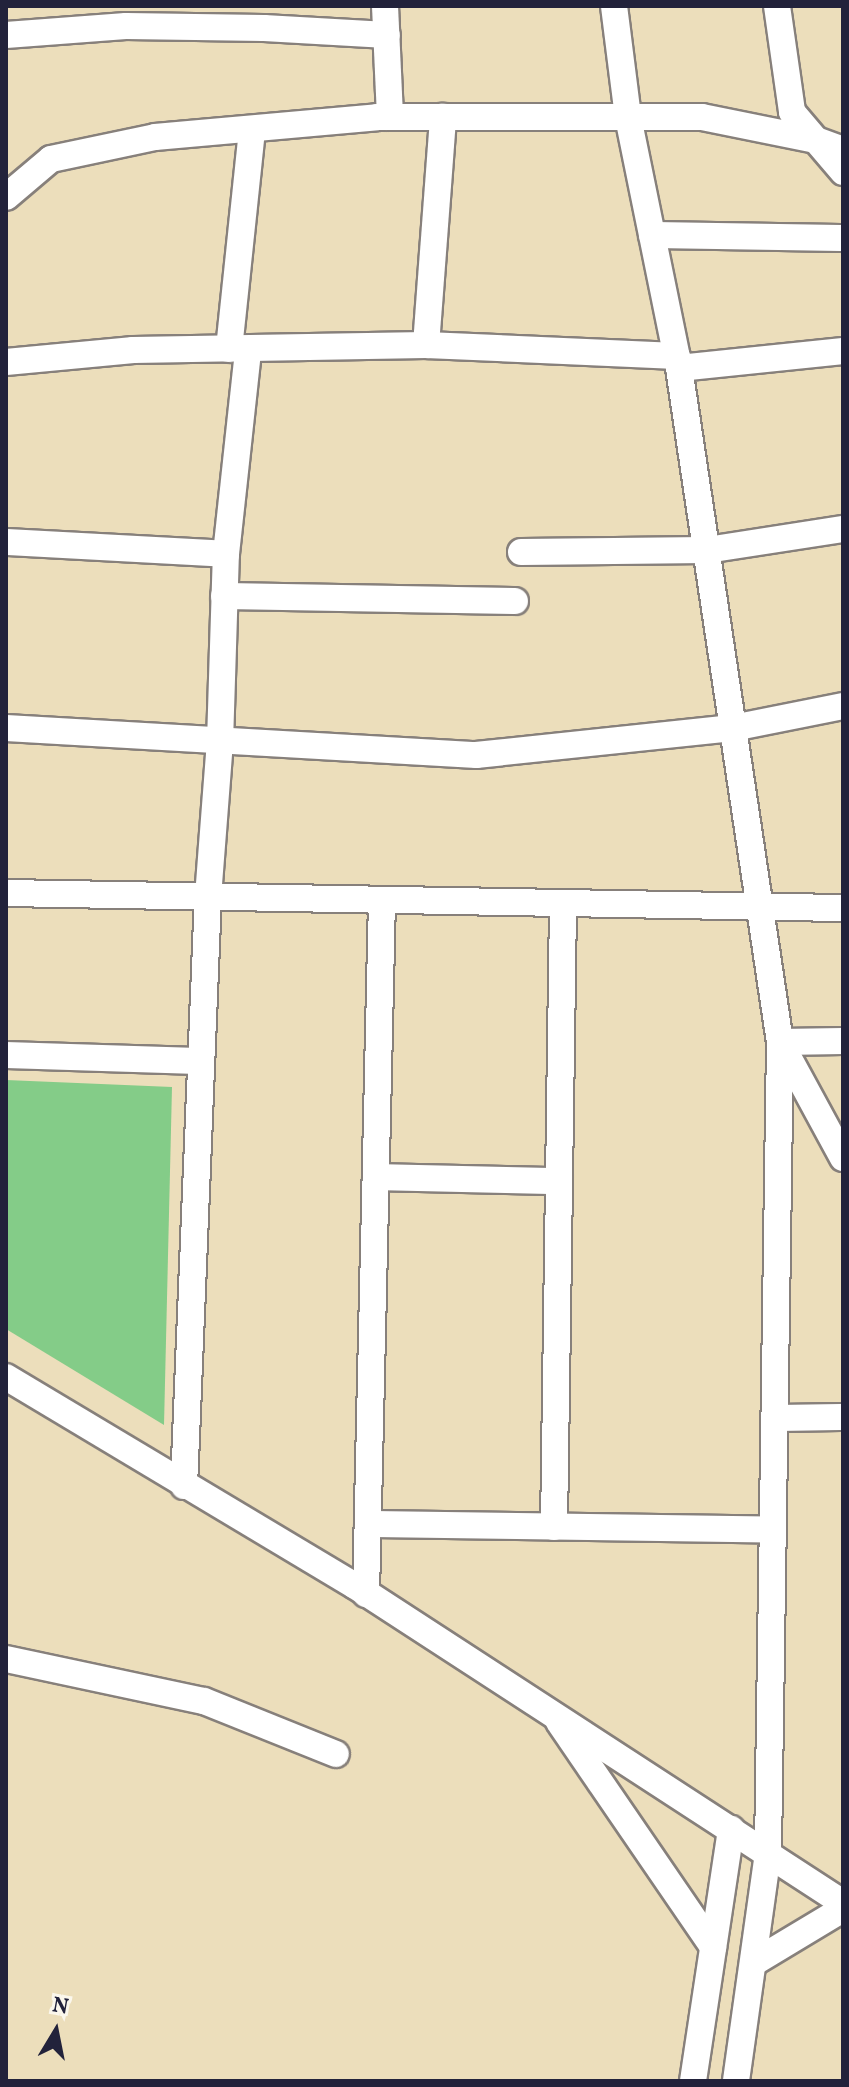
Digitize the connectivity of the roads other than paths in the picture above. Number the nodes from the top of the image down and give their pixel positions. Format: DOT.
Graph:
graph roads {
  1 [pos="385,6"];
  2 [pos="614,6"];
  3 [pos="777,6"];
  4 [pos="6,35"];
  5 [pos="387,35"];
  6 [pos="390,117"];
  7 [pos="443,117"];
  8 [pos="628,117"];
  9 [pos="252,130"];
  10 [pos="816,140"];
  11 [pos="843,150"];
  12 [pos="843,172"];
  13 [pos="6,197"];
  14 [pos="652,235"];
  15 [pos="843,238"];
  16 [pos="426,345"];
  17 [pos="238,349"];
  18 [pos="843,351"];
  19 [pos="6,362"];
  20 [pos="678,362"];
  21 [pos="843,529"];
  22 [pos="6,542"];
  23 [pos="707,550"];
  24 [pos="521,552"];
  25 [pos="226,554"];
  26 [pos="224,596"];
  27 [pos="515,601"];
  28 [pos="843,706"];
  29 [pos="6,728"];
  30 [pos="733,728"];
  31 [pos="220,742"];
  32 [pos="6,893"];
  33 [pos="208,897"];
  34 [pos="382,901"];
  35 [pos="563,905"];
  36 [pos="762,907"];
  37 [pos="843,908"];
  38 [pos="843,1041"];
  39 [pos="780,1042"];
  40 [pos="6,1055"];
  41 [pos="201,1061"];
  42 [pos="843,1158"];
  43 [pos="376,1177"];
  44 [pos="559,1181"];
  45 [pos="6,1377"];
  46 [pos="843,1417"];
  47 [pos="775,1418"];
  48 [pos="184,1486"];
  49 [pos="368,1524"];
  50 [pos="554,1527"];
  51 [pos="773,1530"];
  52 [pos="366,1594"];
  53 [pos="6,1659"];
  54 [pos="552,1713"];
  55 [pos="336,1754"];
  56 [pos="731,1829"];
  57 [pos="768,1853"];
  58 [pos="843,1906"];
  59 [pos="713,1947"];
  60 [pos="753,1963"];
  61 [pos="693,2081"];
  62 [pos="736,2081"];
  1 -- 5 [label="street"];
  2 -- 8 [label="street"];
  3 -- 10 [label="street"];
  4 -- 5 [label="street"];
  5 -- 6 [label="street"];
  6 -- 7 [label="street"];
  6 -- 9 [label="street"];
  7 -- 8 [label="street"];
  7 -- 16 [label="street"];
  8 -- 10 [label="street"];
  8 -- 14 [label="street"];
  9 -- 13 [label="street"];
  9 -- 17 [label="street"];
  10 -- 11 [label="street"];
  10 -- 12 [label="street"];
  14 -- 15 [label="street"];
  14 -- 20 [label="street"];
  16 -- 17 [label="street"];
  16 -- 20 [label="street"];
  17 -- 19 [label="street"];
  17 -- 25 [label="street"];
  18 -- 20 [label="street"];
  20 -- 23 [label="street"];
  21 -- 23 [label="street"];
  22 -- 25 [label="street"];
  23 -- 24 [label="street"];
  23 -- 30 [label="street"];
  25 -- 26 [label="street"];
  26 -- 27 [label="street"];
  26 -- 31 [label="street"];
  28 -- 30 [label="street"];
  29 -- 31 [label="street"];
  30 -- 31 [label="street"];
  30 -- 36 [label="street"];
  31 -- 33 [label="street"];
  32 -- 33 [label="street"];
  33 -- 34 [label="street"];
  33 -- 41 [label="street"];
  34 -- 35 [label="street"];
  34 -- 43 [label="street"];
  35 -- 36 [label="street"];
  35 -- 44 [label="street"];
  36 -- 37 [label="street"];
  36 -- 39 [label="street"];
  38 -- 39 [label="street"];
  39 -- 42 [label="street"];
  39 -- 47 [label="street"];
  40 -- 41 [label="street"];
  41 -- 48 [label="street"];
  43 -- 44 [label="street"];
  43 -- 49 [label="street"];
  44 -- 50 [label="street"];
  45 -- 48 [label="street"];
  46 -- 47 [label="street"];
  47 -- 51 [label="street"];
  48 -- 52 [label="street"];
  49 -- 50 [label="street"];
  49 -- 52 [label="street"];
  50 -- 51 [label="street"];
  51 -- 57 [label="street"];
  52 -- 54 [label="street"];
  53 -- 55 [label="street"];
  54 -- 56 [label="street"];
  54 -- 59 [label="street"];
  56 -- 57 [label="street"];
  56 -- 59 [label="street"];
  57 -- 58 [label="street"];
  57 -- 60 [label="street"];
  58 -- 60 [label="street"];
  59 -- 61 [label="street"];
  60 -- 62 [label="street"];
}
